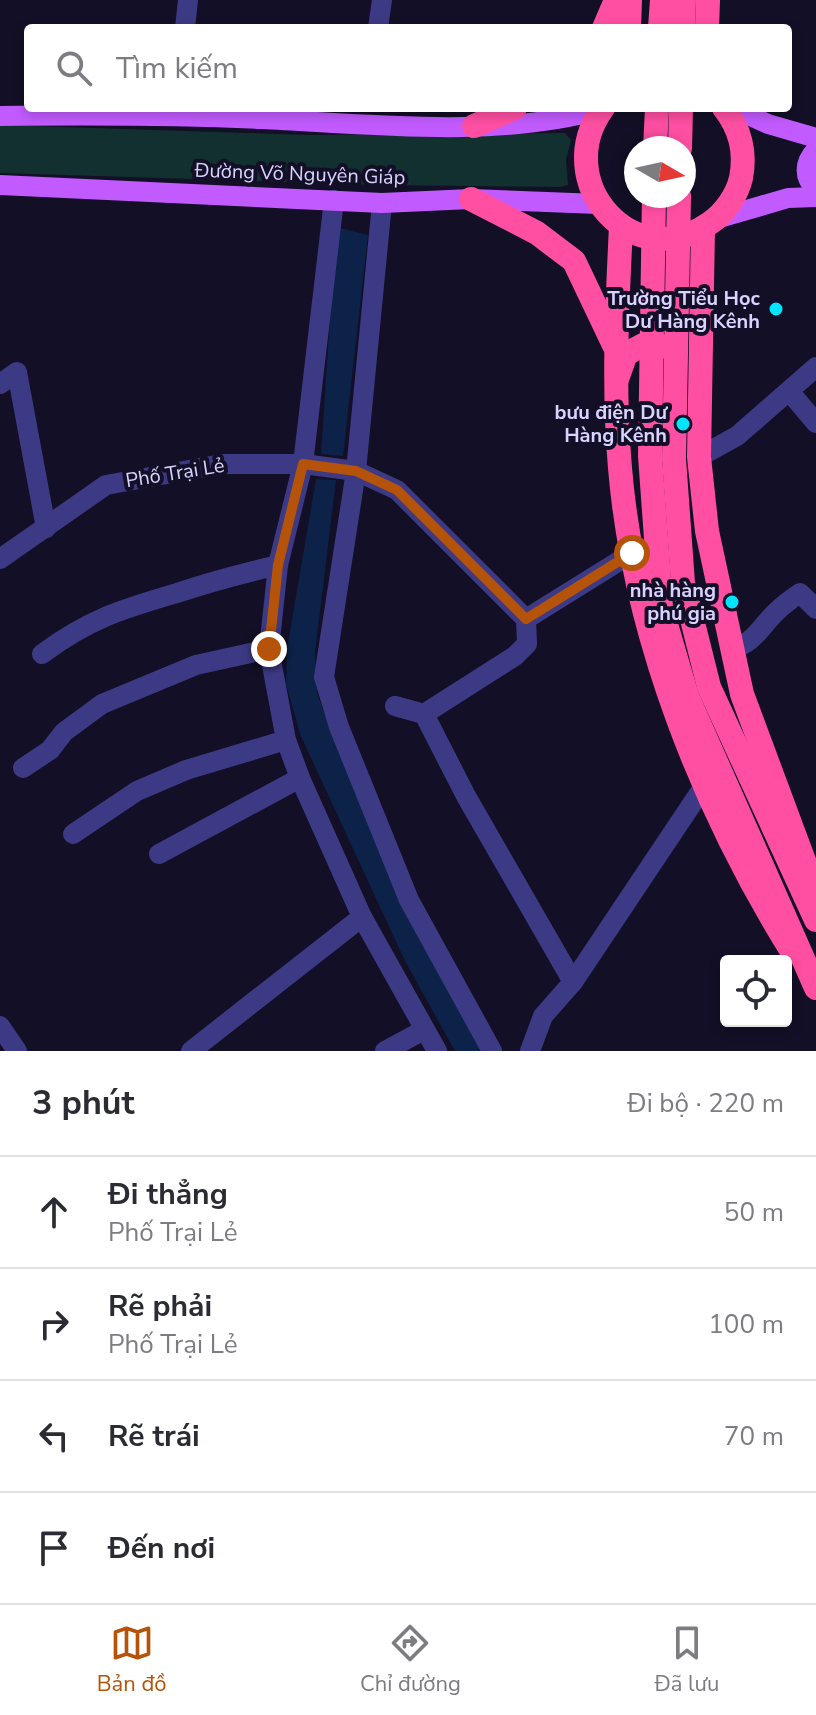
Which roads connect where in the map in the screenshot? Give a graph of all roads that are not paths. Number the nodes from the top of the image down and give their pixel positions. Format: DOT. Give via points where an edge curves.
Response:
graph roads {
  1 [pos="188,0"];
  2 [pos="382,0"];
  3 [pos="616,0"];
  4 [pos="630,0"];
  5 [pos="662,0"];
  6 [pos="684,0"];
  7 [pos="708,0"];
  8 [pos="185,24"];
  9 [pos="379,24"];
  10 [pos="606,24"];
  11 [pos="629,24"];
  12 [pos="660,24"];
  13 [pos="683,24"];
  14 [pos="707,24"];
  15 [pos="182,112"];
  16 [pos="506,112"];
  17 [pos="592,112"];
  18 [pos="600,112"];
  19 [pos="657,112"];
  20 [pos="681,112"];
  21 [pos="726,112"];
  22 [pos="742,112"];
  23 [pos="0,116"];
  24 [pos="369,116"];
  25 [pos="474,126"];
  26 [pos="656,136"];
  27 [pos="680,136"];
  28 [pos="816,138"];
  29 [pos="816,150"];
  30 [pos="0,185"];
  31 [pos="816,189"];
  32 [pos="816,197"];
  33 [pos="471,199"];
  34 [pos="334,200"];
  35 [pos="382,203"];
  36 [pos="598,204"];
  37 [pos="654,208"];
  38 [pos="679,208"];
  39 [pos="710,224"];
  40 [pos="621,226"];
  41 [pos="615,345"];
  42 [pos="816,367"];
  43 [pos="701,375"];
  44 [pos="617,379"];
  45 [pos="0,384"];
  46 [pos="789,391"];
  47 [pos="816,423"];
  48 [pos="699,457"];
  49 [pos="303,464"];
  50 [pos="356,471"];
  51 [pos="46,528"];
  52 [pos="632,553"];
  53 [pos="0,559"];
  54 [pos="278,565"];
  55 [pos="816,609"];
  56 [pos="526,619"];
  57 [pos="269,649"];
  58 [pos="731,649"];
  59 [pos="42,654"];
  60 [pos="395,706"];
  61 [pos="424,714"];
  62 [pos="286,740"];
  63 [pos="23,768"];
  64 [pos="300,778"];
  65 [pos="704,786"];
  66 [pos="73,834"];
  67 [pos="159,854"];
  68 [pos="816,893"];
  69 [pos="362,917"];
  70 [pos="816,920"];
  71 [pos="573,982"];
  72 [pos="816,989"];
  73 [pos="0,1026"];
  74 [pos="424,1030"];
  75 [pos="17,1051"];
  76 [pos="191,1051"];
  77 [pos="385,1051"];
  78 [pos="437,1051"];
  79 [pos="492,1051"];
  80 [pos="530,1051"];
  1 -- 8 [label="street"];
  2 -- 9 [label="street"];
  3 -- 10 [label="highway"];
  4 -- 11 [label="highway"];
  5 -- 12 [label="highway"];
  6 -- 13 [label="highway"];
  7 -- 14 [label="highway"];
  15 -- 23 [label="main road"];
  15 -- 24 [label="main road"];
  16 -- 25 [label="highway"];
  17 -- 25 [label="main road"];
  18 -- 36 [label="highway" via="586,143 585,164"];
  19 -- 26 [label="highway"];
  20 -- 27 [label="highway"];
  21 -- 39 [label="highway" via="740,137 740,181 731,202"];
  22 -- 28 [label="main road"];
  24 -- 25 [label="main road"];
  29 -- 31 [label="main road" via="807,165 807,177"];
  30 -- 34 [label="main road, Đường Võ Nguyên Giáp"];
  32 -- 39 [label="main road" via="788,198"];
  33 -- 35 [label="main road, Đường Võ Nguyên Giáp"];
  33 -- 36 [label="main road, Đường Võ Nguyên Giáp"];
  33 -- 41 [label="highway" via="537,233 574,261"];
  34 -- 35 [label="main road, Đường Võ Nguyên Giáp"];
  34 -- 49 [label="street"];
  35 -- 50 [label="street"];
  36 -- 40 [label="highway"];
  37 -- 72 [label="highway, bridge" via="650,456 661,607 687,696"];
  38 -- 70 [label="highway, bridge" via="674,459 683,583 709,687"];
  39 -- 40 [label="highway" via="683,237 662,239"];
  39 -- 43 [label="highway"];
  40 -- 41 [label="highway"];
  41 -- 44 [label="highway"];
  42 -- 46 [label="street"];
  43 -- 44 [label="highway" via="683,349 643,345 626,354"];
  43 -- 48 [label="highway"];
  44 -- 52 [label="highway" via="620,469"];
  45 -- 51 [label="street" via="17,372"];
  46 -- 47 [label="street"];
  46 -- 48 [label="street" via="737,436"];
  48 -- 58 [label="highway" via="707,531"];
  49 -- 50 [label="street, Phố Trại Lẻ"];
  49 -- 51 [label="street, Phố Trại Lẻ" via="222,464 106,485"];
  49 -- 54 [label="street"];
  50 -- 56 [label="street, Phố Trại Lẻ" via="397,490"];
  50 -- 79 [label="street" via="324,677 409,900"];
  51 -- 53 [label="street, Phố Trại Lẻ"];
  52 -- 56 [label="street"];
  52 -- 65 [label="highway" via="658,661"];
  54 -- 57 [label="street"];
  54 -- 59 [label="street" via="120,609"];
  55 -- 58 [label="street" via="800,593 745,646"];
  56 -- 61 [label="street" via="527,644 515,656"];
  57 -- 62 [label="street"];
  57 -- 63 [label="street" via="196,665 102,704"];
  58 -- 68 [label="highway" via="742,694"];
  60 -- 61 [label="street"];
  61 -- 71 [label="street"];
  62 -- 64 [label="street"];
  62 -- 66 [label="street" via="186,770 137,791"];
  64 -- 67 [label="street"];
  64 -- 69 [label="street"];
  65 -- 71 [label="street"];
  65 -- 72 [label="highway" via="771,918"];
  69 -- 74 [label="street"];
  69 -- 76 [label="street"];
  71 -- 80 [label="street" via="543,1016"];
  73 -- 75 [label="street"];
  74 -- 77 [label="street"];
  74 -- 78 [label="street"];
}
